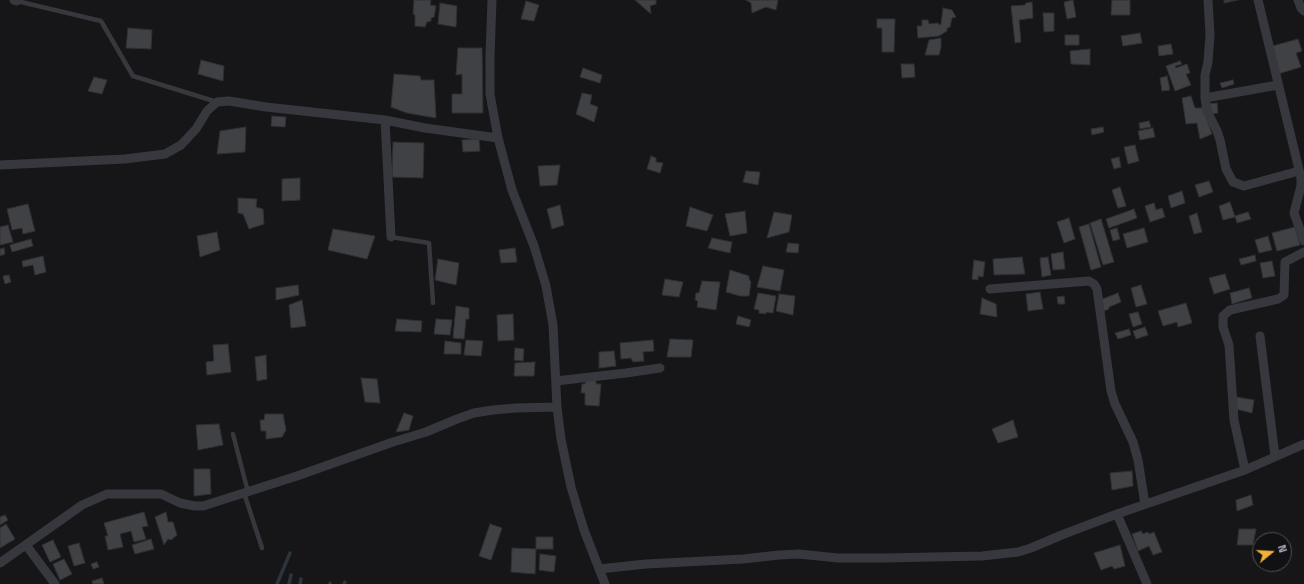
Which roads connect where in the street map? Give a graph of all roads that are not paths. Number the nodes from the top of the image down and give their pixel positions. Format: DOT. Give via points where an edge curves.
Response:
graph roads {
  1 [pos="492,0"];
  2 [pos="1208,0"];
  3 [pos="1258,0"];
  4 [pos="1298,0"];
  5 [pos="15,1"];
  6 [pos="1304,11"];
  7 [pos="1278,86"];
  8 [pos="1205,98"];
  9 [pos="217,102"];
  10 [pos="385,120"];
  11 [pos="498,138"];
  12 [pos="0,165"];
  13 [pos="1301,178"];
  14 [pos="1304,198"];
  15 [pos="391,237"];
  16 [pos="1304,241"];
  17 [pos="1304,252"];
  18 [pos="990,289"];
  19 [pos="433,303"];
  20 [pos="1260,336"];
  21 [pos="660,368"];
  22 [pos="556,381"];
  23 [pos="557,407"];
  24 [pos="233,434"];
  25 [pos="1304,444"];
  26 [pos="1275,456"];
  27 [pos="1245,470"];
  28 [pos="246,493"];
  29 [pos="1145,504"];
  30 [pos="1117,514"];
  31 [pos="26,545"];
  32 [pos="262,548"];
  33 [pos="0,563"];
  34 [pos="599,569"];
  35 [pos="55,584"];
  36 [pos="606,584"];
  37 [pos="1147,584"];
  1 -- 11 [label="street" via="490,94"];
  2 -- 8 [label="street" via="1210,35"];
  3 -- 7 [label="street"];
  4 -- 6 [label="street"];
  5 -- 9 [label="lane" via="101,21 132,76"];
  7 -- 8 [label="street"];
  7 -- 13 [label="street"];
  8 -- 13 [label="street" via="1207,111 1217,131 1226,169 1233,182 1244,186"];
  9 -- 10 [label="street" via="229,101"];
  9 -- 12 [label="street" via="181,145 165,154 125,159"];
  10 -- 11 [label="street"];
  10 -- 15 [label="street"];
  11 -- 22 [label="street" via="512,190 534,246 546,286 553,325"];
  13 -- 14 [label="street"];
  13 -- 16 [label="street" via="1294,213"];
  15 -- 19 [label="lane" via="429,243"];
  17 -- 27 [label="street" via="1285,262 1284,295 1278,299 1230,310 1223,316 1223,327 1229,345 1234,420"];
  18 -- 29 [label="street" via="1089,281 1094,284 1097,289 1111,391 1133,442"];
  20 -- 26 [label="street"];
  21 -- 22 [label="street"];
  22 -- 23 [label="street"];
  23 -- 28 [label="street" via="474,413 426,432"];
  23 -- 34 [label="street" via="571,487"];
  24 -- 28 [label="lane"];
  25 -- 26 [label="street"];
  26 -- 27 [label="street"];
  27 -- 29 [label="street"];
  28 -- 31 [label="street" via="203,506 180,503 160,494 107,494 82,505"];
  28 -- 32 [label="lane"];
  29 -- 30 [label="street"];
  30 -- 34 [label="street" via="1031,548 1001,555 838,558 799,554"];
  30 -- 37 [label="street"];
  31 -- 33 [label="street"];
  31 -- 35 [label="street"];
  34 -- 36 [label="street"];
}
